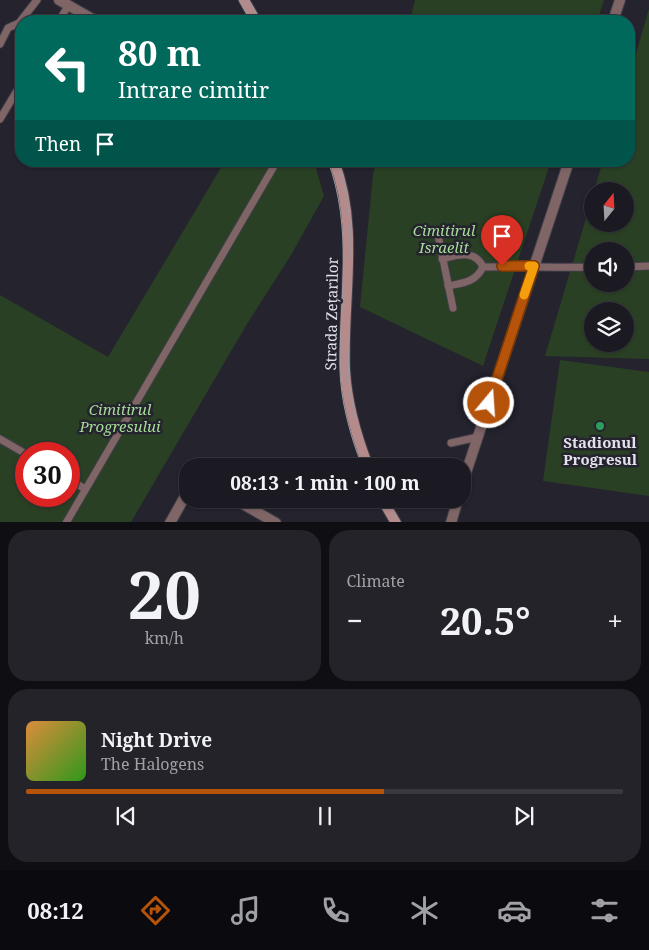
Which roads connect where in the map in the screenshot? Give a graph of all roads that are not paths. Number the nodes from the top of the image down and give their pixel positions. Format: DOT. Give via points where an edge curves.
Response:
graph roads {
  1 [pos="37,0"];
  2 [pos="58,0"];
  3 [pos="244,0"];
  4 [pos="620,0"];
  5 [pos="68,6"];
  6 [pos="25,15"];
  7 [pos="63,15"];
  8 [pos="85,15"];
  9 [pos="253,15"];
  10 [pos="615,15"];
  11 [pos="15,24"];
  12 [pos="0,44"];
  13 [pos="15,94"];
  14 [pos="0,119"];
  15 [pos="273,167"];
  16 [pos="336,167"];
  17 [pos="567,167"];
  18 [pos="437,230"];
  19 [pos="442,259"];
  20 [pos="534,266"];
  21 [pos="649,266"];
  22 [pos="484,267"];
  23 [pos="634,267"];
  24 [pos="584,268"];
  25 [pos="448,286"];
  26 [pos="453,308"];
  27 [pos="478,437"];
  28 [pos="0,439"];
  29 [pos="451,443"];
  30 [pos="15,448"];
  31 [pos="365,458"];
  32 [pos="471,458"];
  33 [pos="80,486"];
  34 [pos="85,489"];
  35 [pos="179,506"];
  36 [pos="250,508"];
  37 [pos="387,508"];
  38 [pos="455,508"];
  39 [pos="66,522"];
  40 [pos="170,522"];
  41 [pos="276,522"];
  42 [pos="396,522"];
  43 [pos="451,522"];
  1 -- 6 [label="lane"];
  2 -- 5 [label="street"];
  3 -- 9 [label="main road"];
  4 -- 10 [label="street"];
  5 -- 7 [label="lane"];
  5 -- 8 [label="street"];
  11 -- 12 [label="lane" via="8,28"];
  13 -- 14 [label="lane"];
  15 -- 34 [label="lane"];
  16 -- 31 [label="main road, Strada Zețarilor" via="349,232 345,369 353,421"];
  17 -- 20 [label="street"];
  18 -- 19 [label="lane"];
  19 -- 22 [label="lane" via="472,255"];
  19 -- 25 [label="lane"];
  20 -- 22 [label="lane"];
  20 -- 24 [label="lane"];
  20 -- 27 [label="street"];
  21 -- 23 [label="lane"];
  22 -- 25 [label="lane" via="471,281"];
  25 -- 26 [label="lane"];
  27 -- 29 [label="lane"];
  27 -- 32 [label="street"];
  28 -- 30 [label="lane"];
  33 -- 34 [label="lane"];
  34 -- 39 [label="lane"];
  35 -- 40 [label="street"];
  36 -- 41 [label="street"];
  37 -- 42 [label="main road"];
  38 -- 43 [label="street"];
}
